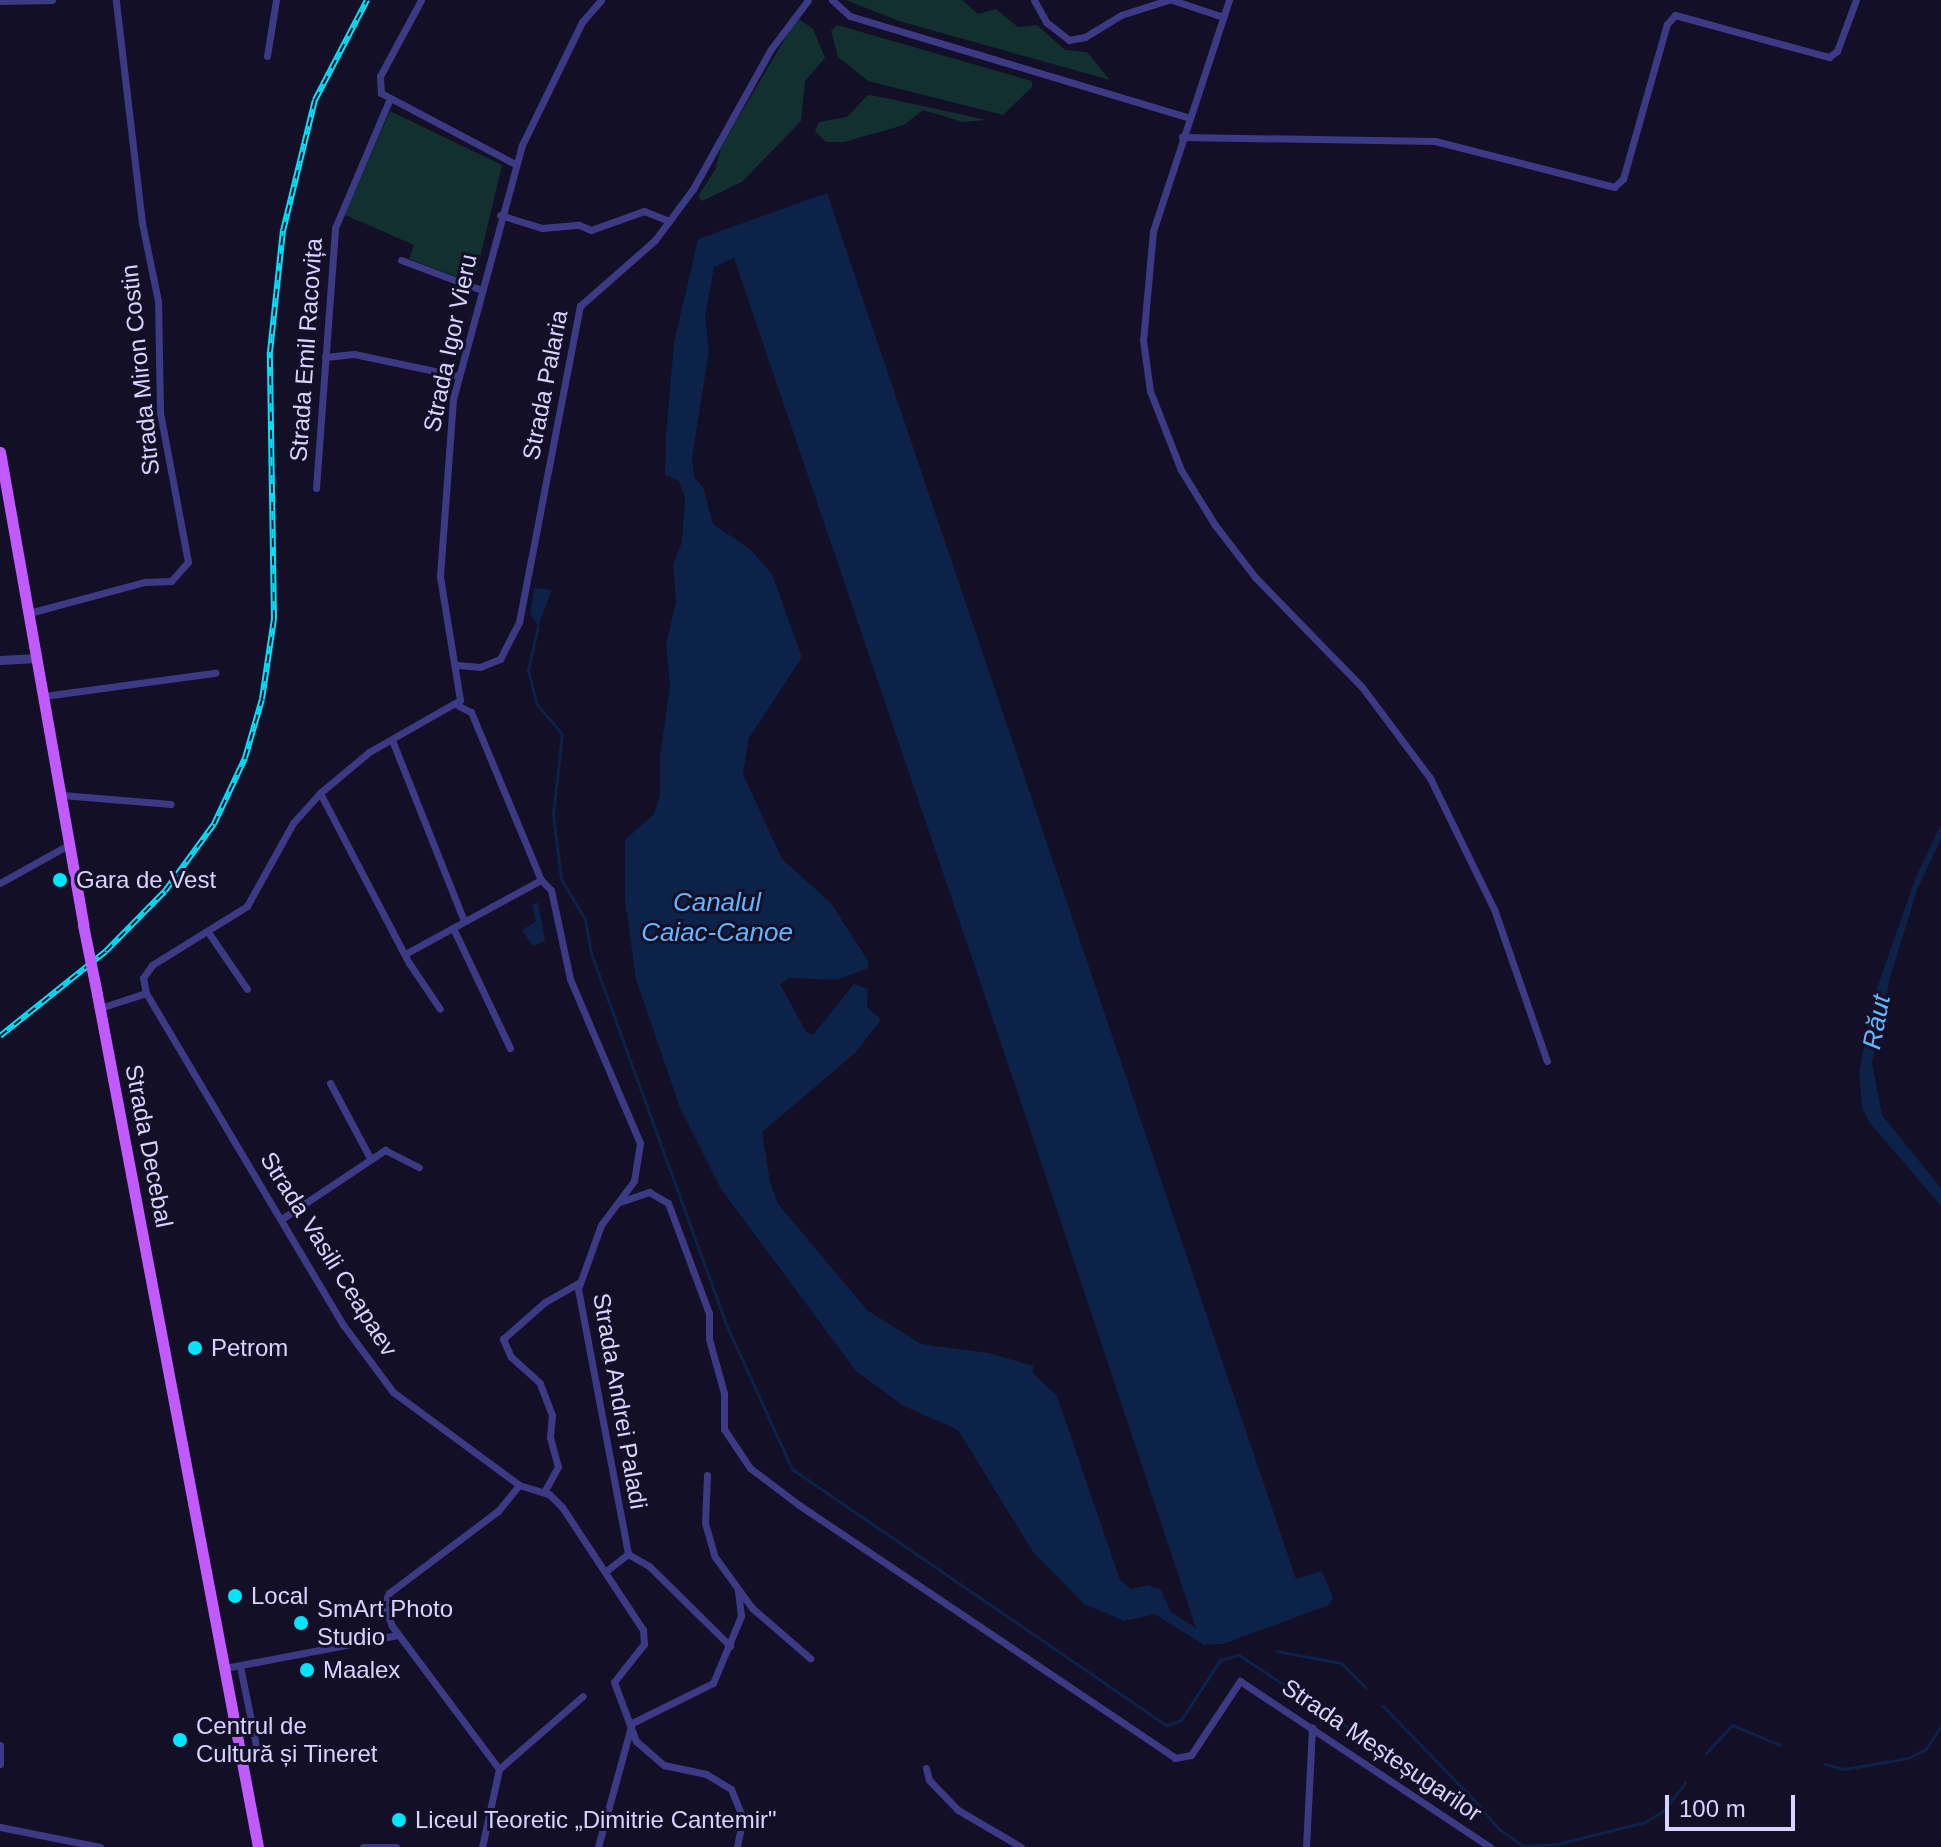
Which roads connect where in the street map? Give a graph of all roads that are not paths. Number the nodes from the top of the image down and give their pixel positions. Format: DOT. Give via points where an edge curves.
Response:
graph roads {
  1 [pos="52,0"];
  2 [pos="116,0"];
  3 [pos="276,0"];
  4 [pos="421,0"];
  5 [pos="601,0"];
  6 [pos="808,0"];
  7 [pos="832,0"];
  8 [pos="1034,0"];
  9 [pos="1170,0"];
  10 [pos="1229,0"];
  11 [pos="1856,0"];
  12 [pos="0,1"];
  13 [pos="1223,17"];
  14 [pos="267,56"];
  15 [pos="389,101"];
  16 [pos="1187,117"];
  17 [pos="1182,137"];
  18 [pos="515,164"];
  19 [pos="500,215"];
  20 [pos="669,221"];
  21 [pos="401,260"];
  22 [pos="479,289"];
  23 [pos="325,357"];
  24 [pos="458,376"];
  25 [pos="0,452"];
  26 [pos="316,488"];
  27 [pos="29,613"];
  28 [pos="37,658"];
  29 [pos="0,660"];
  30 [pos="457,665"];
  31 [pos="215,673"];
  32 [pos="44,696"];
  33 [pos="457,705"];
  34 [pos="392,740"];
  35 [pos="320,793"];
  36 [pos="62,795"];
  37 [pos="171,804"];
  38 [pos="70,844"];
  39 [pos="541,880"];
  40 [pos="0,883"];
  41 [pos="464,921"];
  42 [pos="453,928"];
  43 [pos="208,932"];
  44 [pos="405,954"];
  45 [pos="247,989"];
  46 [pos="146,993"];
  47 [pos="100,1008"];
  48 [pos="440,1009"];
  49 [pos="510,1048"];
  50 [pos="1547,1061"];
  51 [pos="330,1083"];
  52 [pos="370,1158"];
  53 [pos="419,1167"];
  54 [pos="620,1202"];
  55 [pos="283,1218"];
  56 [pos="582,1281"];
  57 [pos="707,1475"];
  58 [pos="519,1485"];
  59 [pos="544,1492"];
  60 [pos="628,1554"];
  61 [pos="605,1572"];
  62 [pos="738,1590"];
  63 [pos="398,1635"];
  64 [pos="730,1646"];
  65 [pos="810,1658"];
  66 [pos="240,1666"];
  67 [pos="225,1668"];
  68 [pos="583,1696"];
  69 [pos="632,1723"];
  70 [pos="1312,1727"];
  71 [pos="0,1745"];
  72 [pos="242,1758"];
  73 [pos="0,1764"];
  74 [pos="926,1768"];
  75 [pos="499,1769"];
  76 [pos="0,1827"];
  77 [pos="100,1847"];
  78 [pos="258,1847"];
  79 [pos="363,1847"];
  80 [pos="396,1847"];
  81 [pos="482,1847"];
  82 [pos="598,1847"];
  83 [pos="737,1847"];
  84 [pos="1021,1847"];
  85 [pos="1306,1847"];
  86 [pos="1490,1847"];
  1 -- 12 [label="street"];
  2 -- 27 [label="street, Strada Miron Costin" via="142,223 158,301 158,397 188,562 171,581"];
  3 -- 14 [label="street"];
  4 -- 15 [label="street, Strada Emil Racovița" via="380,76 378,85"];
  5 -- 18 [label="street, Strada Igor Vieru" via="569,47"];
  6 -- 20 [label="street, Strada Palaria" via="771,49 707,167"];
  7 -- 16 [label="street" via="850,16"];
  8 -- 9 [label="street" via="1046,22 1069,40 1085,37 1121,15"];
  9 -- 13 [label="street"];
  10 -- 13 [label="street"];
  11 -- 17 [label="street" via="1837,51 1829,57 1675,15 1667,24 1623,179 1614,187 1435,141"];
  13 -- 16 [label="street"];
  15 -- 18 [label="street"];
  15 -- 23 [label="street, Strada Emil Racovița" via="335,228"];
  16 -- 17 [label="street"];
  17 -- 50 [label="street" via="1153,231 1143,340 1150,391 1165,436 1231,546 1362,687 1430,778 1494,909"];
  18 -- 19 [label="street, Strada Igor Vieru"];
  19 -- 20 [label="street" via="542,228 579,225 591,230 644,211"];
  19 -- 22 [label="street, Strada Igor Vieru"];
  20 -- 30 [label="street, Strada Palaria" via="580,306 519,622 498,660 480,667"];
  21 -- 22 [label="street"];
  22 -- 24 [label="street, Strada Igor Vieru"];
  23 -- 24 [label="street" via="354,354"];
  23 -- 26 [label="street, Strada Emil Racovița"];
  24 -- 30 [label="street, Strada Igor Vieru" via="440,539 444,607"];
  25 -- 27 [label="main road, Strada Decebal"];
  27 -- 28 [label="main road, Strada Decebal"];
  28 -- 29 [label="street"];
  28 -- 32 [label="main road, Strada Decebal"];
  30 -- 33 [label="street, Strada Igor Vieru" via="462,694"];
  31 -- 32 [label="street"];
  32 -- 36 [label="main road, Strada Decebal"];
  33 -- 34 [label="street"];
  33 -- 39 [label="street" via="471,712"];
  34 -- 35 [label="street" via="361,757"];
  34 -- 41 [label="street"];
  35 -- 43 [label="street" via="293,823 247,906"];
  35 -- 44 [label="street"];
  36 -- 37 [label="street"];
  36 -- 38 [label="main road, Strada Decebal"];
  38 -- 40 [label="street"];
  38 -- 47 [label="main road, Strada Decebal, bridge"];
  39 -- 41 [label="street"];
  39 -- 54 [label="street" via="551,890 575,991 640,1143 634,1181"];
  41 -- 42 [label="street"];
  42 -- 44 [label="street"];
  42 -- 49 [label="street"];
  43 -- 45 [label="street"];
  43 -- 46 [label="street" via="152,965 143,978"];
  44 -- 48 [label="street"];
  46 -- 47 [label="street"];
  46 -- 55 [label="street, Strada Vasili Ceapaev"];
  47 -- 67 [label="main road, Strada Decebal"];
  51 -- 52 [label="street"];
  52 -- 53 [label="street" via="392,1150"];
  52 -- 55 [label="street"];
  54 -- 56 [label="street, Strada Andrei Paladi" via="609,1212"];
  54 -- 70 [label="street, Strada Meșteșugarilor" via="649,1192 668,1203 709,1313 709,1339 724,1393 724,1429 750,1468 768,1482 1175,1758 1191,1755 1236,1682"];
  55 -- 58 [label="street, Strada Vasili Ceapaev" via="344,1326 393,1392"];
  56 -- 59 [label="street" via="545,1302 502,1343 540,1383 552,1415 550,1437 558,1467"];
  56 -- 60 [label="street, Strada Andrei Paladi" via="578,1295"];
  57 -- 62 [label="street" via="707,1541"];
  58 -- 59 [label="street, Strada Vasili Ceapaev"];
  58 -- 63 [label="street" via="498,1511 389,1593 385,1613"];
  59 -- 61 [label="street" via="562,1507"];
  60 -- 61 [label="street"];
  60 -- 64 [label="street" via="649,1566"];
  61 -- 69 [label="street" via="645,1638 614,1686"];
  62 -- 64 [label="street" via="741,1616"];
  62 -- 65 [label="street" via="771,1627"];
  63 -- 66 [label="street"];
  63 -- 75 [label="street"];
  64 -- 69 [label="street" via="709,1687"];
  66 -- 67 [label="street"];
  66 -- 72 [label="street" via="257,1750"];
  67 -- 72 [label="main road, Strada Decebal"];
  68 -- 75 [label="street"];
  69 -- 82 [label="street"];
  69 -- 83 [label="street" via="636,1741 660,1763 706,1774 731,1789 743,1818"];
  70 -- 85 [label="street"];
  70 -- 86 [label="street, Strada Meșteșugarilor"];
  71 -- 73 [label="street"];
  72 -- 78 [label="main road, Strada Decebal"];
  74 -- 84 [label="street" via="933,1785 958,1810"];
  75 -- 81 [label="street"];
  76 -- 77 [label="street"];
  79 -- 80 [label="street"];
}
